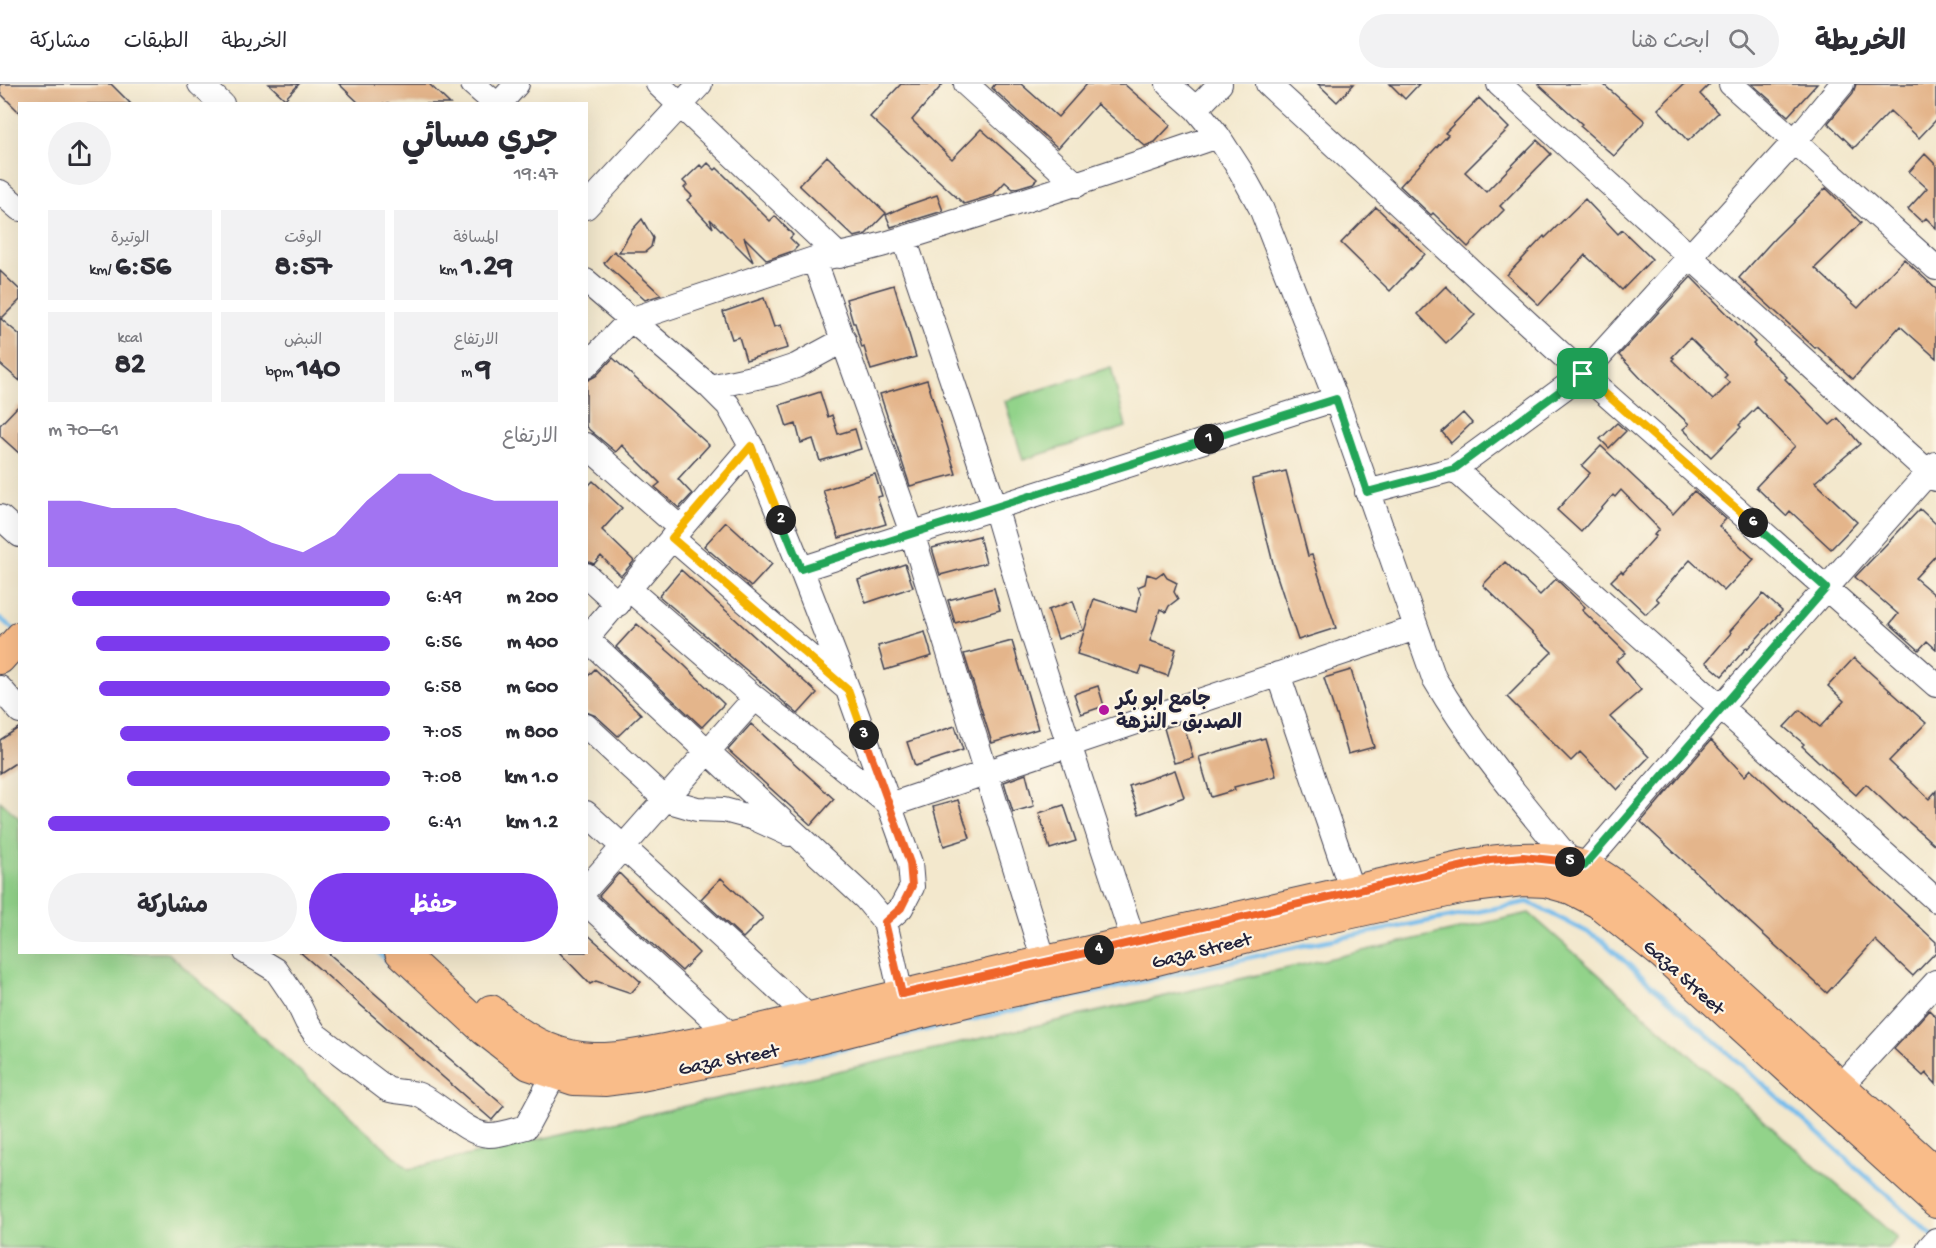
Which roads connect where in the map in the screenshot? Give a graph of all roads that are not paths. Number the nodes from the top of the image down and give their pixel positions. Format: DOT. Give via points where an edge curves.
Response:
graph roads {
  1 [pos="200,84"];
  2 [pos="473,84"];
  3 [pos="517,84"];
  4 [pos="658,84"];
  5 [pos="700,84"];
  6 [pos="966,84"];
  7 [pos="1168,84"];
  8 [pos="1220,84"];
  9 [pos="1268,84"];
  10 [pos="1499,84"];
  11 [pos="1731,84"];
  12 [pos="1842,84"];
  13 [pos="220,102"];
  14 [pos="495,102"];
  15 [pos="499,102"];
  16 [pos="681,105"];
  17 [pos="1196,109"];
  18 [pos="1218,136"];
  19 [pos="1795,141"];
  20 [pos="1077,185"];
  21 [pos="0,192"];
  22 [pos="588,205"];
  23 [pos="18,207"];
  24 [pos="904,238"];
  25 [pos="1690,255"];
  26 [pos="839,256"];
  27 [pos="814,259"];
  28 [pos="1936,268"];
  29 [pos="588,283"];
  30 [pos="630,320"];
  31 [pos="844,340"];
  32 [pos="588,364"];
  33 [pos="1583,374"];
  34 [pos="710,387"];
  35 [pos="1336,399"];
  36 [pos="751,446"];
  37 [pos="589,453"];
  38 [pos="1454,469"];
  39 [pos="1934,472"];
  40 [pos="1367,492"];
  41 [pos="995,507"];
  42 [pos="0,517"];
  43 [pos="18,533"];
  44 [pos="676,533"];
  45 [pos="912,533"];
  46 [pos="801,569"];
  47 [pos="588,576"];
  48 [pos="1826,588"];
  49 [pos="624,597"];
  50 [pos="1416,628"];
  51 [pos="588,638"];
  52 [pos="18,640"];
  53 [pos="588,640"];
  54 [pos="0,659"];
  55 [pos="18,667"];
  56 [pos="0,669"];
  57 [pos="1278,674"];
  58 [pos="1936,685"];
  59 [pos="0,688"];
  60 [pos="848,690"];
  61 [pos="755,698"];
  62 [pos="1720,708"];
  63 [pos="18,709"];
  64 [pos="588,728"];
  65 [pos="1069,745"];
  66 [pos="708,751"];
  67 [pos="986,772"];
  68 [pos="666,800"];
  69 [pos="890,805"];
  70 [pos="588,815"];
  71 [pos="806,842"];
  72 [pos="624,846"];
  73 [pos="1578,864"];
  74 [pos="588,887"];
  75 [pos="1352,891"];
  76 [pos="1936,900"];
  77 [pos="588,905"];
  78 [pos="885,922"];
  79 [pos="1134,942"];
  80 [pos="249,954"];
  81 [pos="402,954"];
  82 [pos="429,954"];
  83 [pos="1044,961"];
  84 [pos="1936,982"];
  85 [pos="904,1006"];
  86 [pos="810,1017"];
  87 [pos="733,1037"];
  88 [pos="554,1075"];
  89 [pos="1840,1086"];
  90 [pos="1936,1172"];
  91 [pos="1936,1203"];
  92 [pos="1936,1240"];
  93 [pos="1929,1248"];
  1 -- 13 [label="street"];
  2 -- 14 [label="street"];
  3 -- 15 [label="street"];
  4 -- 16 [label="street"];
  5 -- 16 [label="street"];
  6 -- 20 [label="street"];
  7 -- 17 [label="street"];
  8 -- 17 [label="street"];
  9 -- 33 [label="street"];
  10 -- 25 [label="street"];
  11 -- 19 [label="street"];
  12 -- 19 [label="street"];
  16 -- 22 [label="street"];
  16 -- 26 [label="street"];
  17 -- 18 [label="street"];
  18 -- 20 [label="street"];
  18 -- 35 [label="street" via="1261,208"];
  19 -- 25 [label="street"];
  19 -- 28 [label="street"];
  20 -- 24 [label="street"];
  21 -- 23 [label="street"];
  24 -- 26 [label="street"];
  24 -- 41 [label="street"];
  25 -- 33 [label="street"];
  25 -- 39 [label="street"];
  26 -- 27 [label="street"];
  27 -- 30 [label="street"];
  27 -- 31 [label="street"];
  29 -- 30 [label="street"];
  30 -- 32 [label="street"];
  30 -- 34 [label="street"];
  31 -- 34 [label="street" via="796,366"];
  31 -- 45 [label="street"];
  33 -- 38 [label="street"];
  33 -- 48 [label="street"];
  34 -- 36 [label="street" via="728,405"];
  35 -- 40 [label="street"];
  35 -- 41 [label="street"];
  36 -- 44 [label="street"];
  36 -- 46 [label="street"];
  37 -- 44 [label="street"];
  38 -- 40 [label="street"];
  38 -- 62 [label="street"];
  39 -- 48 [label="street"];
  40 -- 50 [label="street"];
  41 -- 45 [label="street"];
  41 -- 65 [label="street"];
  42 -- 43 [label="street"];
  44 -- 49 [label="street"];
  44 -- 60 [label="street"];
  45 -- 46 [label="street"];
  45 -- 67 [label="street"];
  46 -- 60 [label="street"];
  47 -- 49 [label="street"];
  48 -- 58 [label="street"];
  48 -- 62 [label="street"];
  49 -- 51 [label="street"];
  49 -- 61 [label="street"];
  50 -- 57 [label="street"];
  50 -- 73 [label="street" via="1434,678 1455,715 1483,754"];
  52 -- 54 [label="main road"];
  53 -- 66 [label="street"];
  55 -- 56 [label="main road"];
  57 -- 65 [label="street"];
  57 -- 75 [label="street"];
  59 -- 63 [label="street"];
  60 -- 69 [label="street"];
  61 -- 66 [label="street"];
  61 -- 69 [label="street"];
  62 -- 73 [label="street"];
  62 -- 76 [label="street"];
  64 -- 68 [label="street"];
  65 -- 67 [label="street"];
  65 -- 79 [label="street"];
  66 -- 68 [label="street"];
  66 -- 71 [label="street"];
  67 -- 69 [label="street"];
  67 -- 83 [label="street"];
  68 -- 71 [label="street" via="754,818"];
  68 -- 72 [label="street"];
  69 -- 78 [label="street" via="910,863 912,886 901,908"];
  70 -- 72 [label="street"];
  71 -- 78 [label="street"];
  72 -- 74 [label="street"];
  72 -- 86 [label="street"];
  73 -- 75 [label="main road, Gaza Street" via="1523,857 1490,860"];
  73 -- 89 [label="main road, Gaza Street" via="1642,907"];
  75 -- 79 [label="main road, Gaza Street"];
  77 -- 87 [label="street"];
  78 -- 85 [label="street"];
  79 -- 83 [label="main road, Gaza Street"];
  80 -- 88 [label="street" via="276,970 311,1029 330,1048 387,1089 419,1095 474,1131 501,1134 526,1126"];
  81 -- 88 [label="main road, Gaza Street" via="500,1044 530,1065"];
  82 -- 87 [label="main road, Gaza Street" via="513,1028 570,1056 596,1059"];
  83 -- 85 [label="main road, Gaza Street"];
  84 -- 89 [label="street"];
  85 -- 86 [label="main road, Gaza Street"];
  85 -- 88 [label="main road, Gaza Street" via="799,1044 636,1077 606,1081"];
  85 -- 91 [label="main road, Gaza Street" via="1465,888 1546,882 1598,903 1625,923"];
  86 -- 87 [label="main road, Gaza Street"];
  89 -- 90 [label="main road, Gaza Street"];
  92 -- 93 [label="street"];
}
